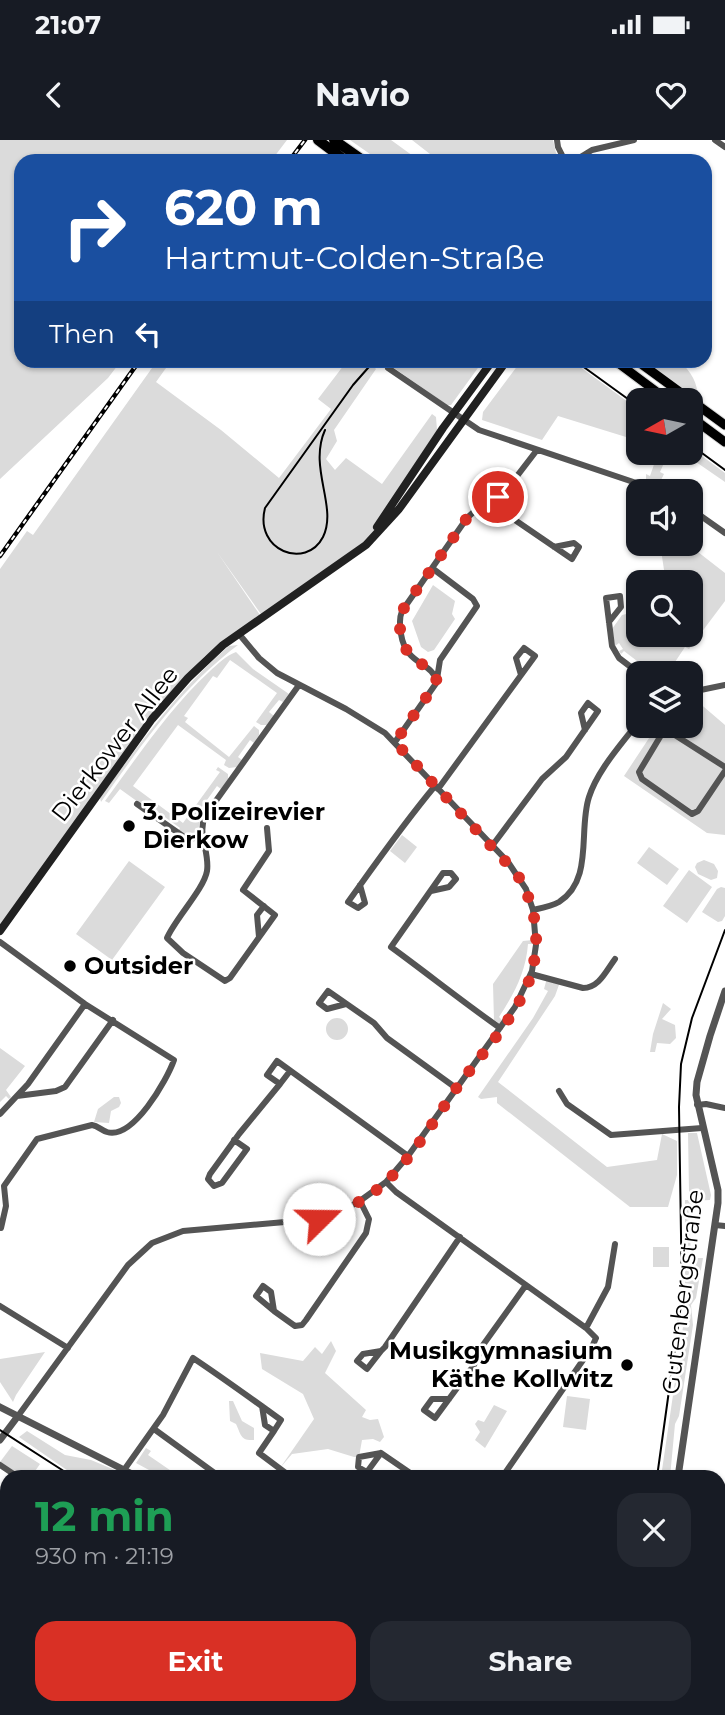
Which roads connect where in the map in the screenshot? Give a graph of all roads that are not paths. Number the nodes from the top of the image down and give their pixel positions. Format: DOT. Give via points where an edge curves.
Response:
graph roads {
  1 [pos="318,140"];
  2 [pos="334,140"];
  3 [pos="634,140"];
  4 [pos="715,140"];
  5 [pos="725,146"];
  6 [pos="337,154"];
  7 [pos="354,154"];
  8 [pos="585,154"];
  9 [pos="388,368"];
  10 [pos="487,368"];
  11 [pos="501,368"];
  12 [pos="625,368"];
  13 [pos="647,368"];
  14 [pos="652,388"];
  15 [pos="454,414"];
  16 [pos="462,420"];
  17 [pos="725,425"];
  18 [pos="704,427"];
  19 [pos="725,442"];
  20 [pos="537,450"];
  21 [pos="626,480"];
  22 [pos="498,497"];
  23 [pos="703,517"];
  24 [pos="725,533"];
  25 [pos="554,547"];
  26 [pos="352,555"];
  27 [pos="432,568"];
  28 [pos="609,622"];
  29 [pos="239,634"];
  30 [pos="626,662"];
  31 [pos="521,675"];
  32 [pos="437,679"];
  33 [pos="299,685"];
  34 [pos="725,685"];
  35 [pos="703,690"];
  36 [pos="585,730"];
  37 [pos="627,738"];
  38 [pos="395,742"];
  39 [pos="725,769"];
  40 [pos="436,788"];
  41 [pos="137,804"];
  42 [pos="267,828"];
  43 [pos="202,837"];
  44 [pos="492,846"];
  45 [pos="360,886"];
  46 [pos="430,891"];
  47 [pos="264,906"];
  48 [pos="533,910"];
  49 [pos="0,931"];
  50 [pos="259,938"];
  51 [pos="0,942"];
  52 [pos="615,959"];
  53 [pos="531,974"];
  54 [pos="725,990"];
  55 [pos="85,1004"];
  56 [pos="346,1004"];
  57 [pos="113,1020"];
  58 [pos="500,1028"];
  59 [pos="290,1071"];
  60 [pos="280,1084"];
  61 [pos="456,1088"];
  62 [pos="559,1091"];
  63 [pos="17,1096"];
  64 [pos="697,1105"];
  65 [pos="725,1108"];
  66 [pos="0,1114"];
  67 [pos="702,1128"];
  68 [pos="234,1140"];
  69 [pos="408,1156"];
  70 [pos="386,1182"];
  71 [pos="360,1201"];
  72 [pos="715,1225"];
  73 [pos="725,1226"];
  74 [pos="1,1228"];
  75 [pos="460,1237"];
  76 [pos="615,1244"];
  77 [pos="526,1285"];
  78 [pos="0,1306"];
  79 [pos="274,1311"];
  80 [pos="586,1328"];
  81 [pos="68,1348"];
  82 [pos="381,1351"];
  83 [pos="449,1399"];
  84 [pos="262,1406"];
  85 [pos="0,1407"];
  86 [pos="18,1416"];
  87 [pos="154,1429"];
  88 [pos="274,1431"];
  89 [pos="0,1440"];
  90 [pos="381,1453"];
  91 [pos="124,1470"];
  92 [pos="210,1470"];
  93 [pos="282,1470"];
  94 [pos="406,1470"];
  95 [pos="507,1470"];
  96 [pos="679,1470"];
  1 -- 6 [label="highway"];
  2 -- 7 [label="highway"];
  3 -- 8 [label="street"];
  4 -- 5 [label="street"];
  9 -- 15 [label="street"];
  10 -- 15 [label="main road, Dierkower Allee"];
  11 -- 16 [label="main road, Dierkower Allee"];
  12 -- 14 [label="main road"];
  13 -- 17 [label="main road"];
  15 -- 16 [label="street"];
  15 -- 26 [label="main road, Dierkower Allee" via="376,530"];
  16 -- 20 [label="street"];
  16 -- 26 [label="main road, Dierkower Allee" via="399,509"];
  18 -- 19 [label="main road"];
  20 -- 21 [label="street"];
  20 -- 22 [label="street"];
  22 -- 25 [label="street" via="512,518"];
  22 -- 27 [label="street" via="470,514"];
  23 -- 24 [label="street"];
  26 -- 29 [label="main road, Dierkower Allee"];
  27 -- 32 [label="street" via="402,611 400,626 406,652"];
  27 -- 32 [label="street" via="477,606 440,660"];
  28 -- 30 [label="street" via="615,652"];
  29 -- 33 [label="street" via="268,665"];
  29 -- 49 [label="main road, Dierkower Allee" via="188,678 157,713"];
  31 -- 40 [label="street"];
  32 -- 38 [label="street" via="436,687"];
  33 -- 38 [label="street"];
  33 -- 43 [label="street" via="205,816"];
  34 -- 35 [label="street"];
  36 -- 44 [label="street"];
  37 -- 48 [label="street" via="588,799 584,852 575,883 556,903"];
  38 -- 40 [label="street"];
  39 -- 39 [label="street" via="692,814 642,779 639,772 667,730"];
  40 -- 44 [label="street"];
  40 -- 45 [label="street"];
  41 -- 43 [label="street" via="187,839"];
  42 -- 47 [label="street" via="270,851 243,890"];
  43 -- 50 [label="street" via="206,876 178,916 168,942 225,981"];
  44 -- 48 [label="street" via="517,874"];
  46 -- 58 [label="street" via="391,947"];
  47 -- 50 [label="street" via="257,915"];
  47 -- 50 [label="street" via="275,915"];
  48 -- 53 [label="street" via="536,945"];
  51 -- 55 [label="street"];
  52 -- 53 [label="street" via="591,988"];
  53 -- 58 [label="street" via="522,997"];
  54 -- 64 [label="street, Gutenbergstraße" via="697,1082"];
  55 -- 57 [label="street"];
  55 -- 63 [label="street"];
  56 -- 61 [label="street"];
  57 -- 63 [label="street" via="65,1087"];
  57 -- 74 [label="street" via="174,1060 169,1076 139,1118 121,1131 107,1132 92,1125 37,1139 4,1186"];
  58 -- 61 [label="street"];
  59 -- 60 [label="street"];
  59 -- 60 [label="street" via="277,1061 267,1075"];
  59 -- 69 [label="street"];
  60 -- 68 [label="street"];
  61 -- 69 [label="street"];
  62 -- 67 [label="street" via="567,1104 611,1135"];
  63 -- 66 [label="street"];
  64 -- 65 [label="street"];
  64 -- 67 [label="street, Gutenbergstraße"];
  67 -- 72 [label="street, Gutenbergstraße" via="718,1190"];
  68 -- 68 [label="street" via="210,1174 214,1186 222,1183 247,1149"];
  69 -- 70 [label="street"];
  70 -- 71 [label="street"];
  70 -- 75 [label="street"];
  71 -- 79 [label="street" via="369,1219 366,1233 306,1320 295,1326"];
  71 -- 81 [label="street" via="319,1219 192,1230 155,1241 128,1265"];
  72 -- 73 [label="street"];
  72 -- 96 [label="street, Gutenbergstraße"];
  75 -- 77 [label="street"];
  75 -- 82 [label="street"];
  76 -- 80 [label="street" via="608,1287"];
  77 -- 80 [label="street"];
  77 -- 83 [label="street"];
  78 -- 81 [label="street"];
  80 -- 95 [label="street" via="596,1341"];
  81 -- 86 [label="street"];
  84 -- 87 [label="street" via="193,1358"];
  84 -- 88 [label="street" via="265,1425"];
  84 -- 88 [label="street" via="281,1420"];
  85 -- 86 [label="street"];
  86 -- 89 [label="street"];
  86 -- 91 [label="street"];
  87 -- 91 [label="street"];
  87 -- 92 [label="street"];
  88 -- 93 [label="street" via="259,1453"];
  90 -- 94 [label="street"];
}
